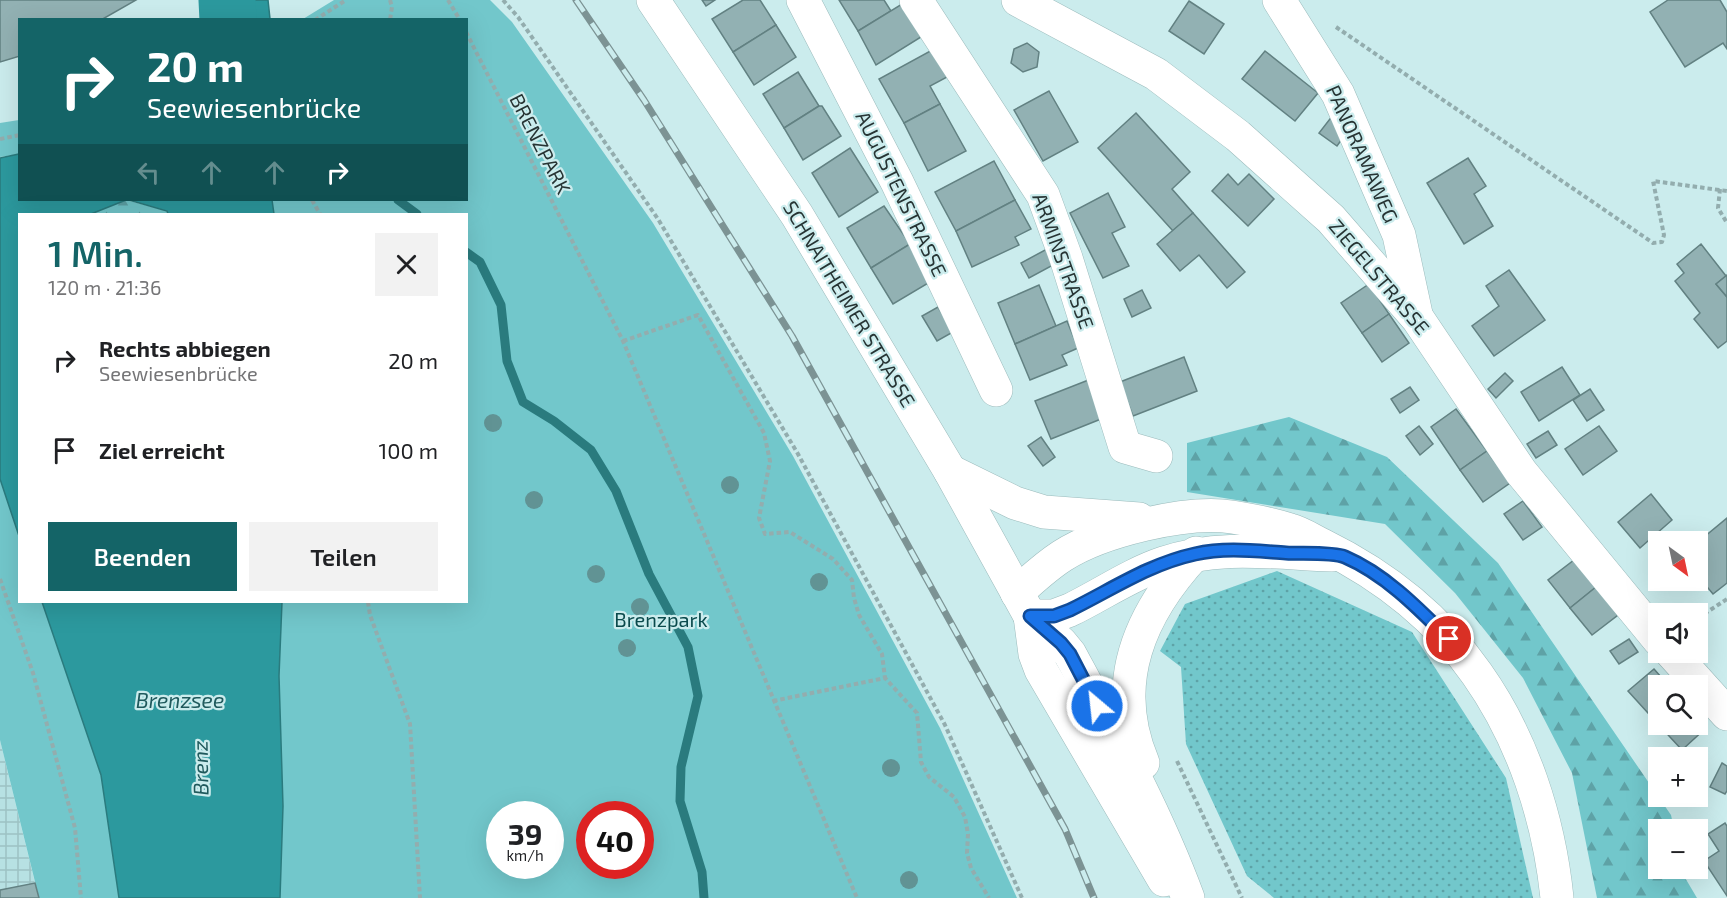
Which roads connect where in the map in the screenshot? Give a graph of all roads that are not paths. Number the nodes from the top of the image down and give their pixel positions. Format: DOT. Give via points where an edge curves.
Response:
graph roads {
  1 [pos="653,0"];
  2 [pos="803,0"];
  3 [pos="916,0"];
  4 [pos="1018,0"];
  5 [pos="1279,0"];
  6 [pos="1418,319"];
  7 [pos="996,390"];
  8 [pos="1156,456"];
  9 [pos="950,471"];
  10 [pos="1158,520"];
  11 [pos="1196,553"];
  12 [pos="1343,556"];
  13 [pos="1023,605"];
  14 [pos="1648,627"];
  15 [pos="1681,663"];
  16 [pos="1727,714"];
  17 [pos="1152,812"];
  18 [pos="1176,898"];
  19 [pos="1188,898"];
  20 [pos="1557,898"];
  1 -- 9 [label="street, SCHNAITHEIMER STRASSE" via="797,215"];
  2 -- 7 [label="street, AUGUSTENSTRASSE" via="897,182"];
  3 -- 8 [label="street, ARMINSTRASSE" via="1043,195 1125,447"];
  4 -- 6 [label="street, ZIEGELSTRASSE" via="1156,74 1238,136 1331,219"];
  5 -- 6 [label="street, PANORAMAWEG" via="1338,94 1399,235"];
  6 -- 14 [label="street, ZIEGELSTRASSE" via="1521,472"];
  9 -- 10 [label="street" via="1015,503 1044,512"];
  9 -- 13 [label="street, SCHNAITHEIMER STRASSE"];
  10 -- 12 [label="street" via="1230,516 1291,530"];
  10 -- 13 [label="street" via="1063,555 1038,573"];
  11 -- 12 [label="street" via="1255,550"];
  11 -- 13 [label="street" via="1162,563 1054,616"];
  11 -- 17 [label="street" via="1155,605 1131,661 1131,730 1145,769"];
  12 -- 20 [label="street" via="1390,585 1428,618 1477,673 1503,715 1524,762 1542,814"];
  13 -- 17 [label="street, SCHNAITHEIMER STRASSE" via="1070,654"];
  13 -- 18 [label="street, SCHNAITHEIMER STRASSE" via="1041,670"];
  15 -- 16 [label="street"];
  17 -- 19 [label="street, SCHNAITHEIMER STRASSE"];
}
